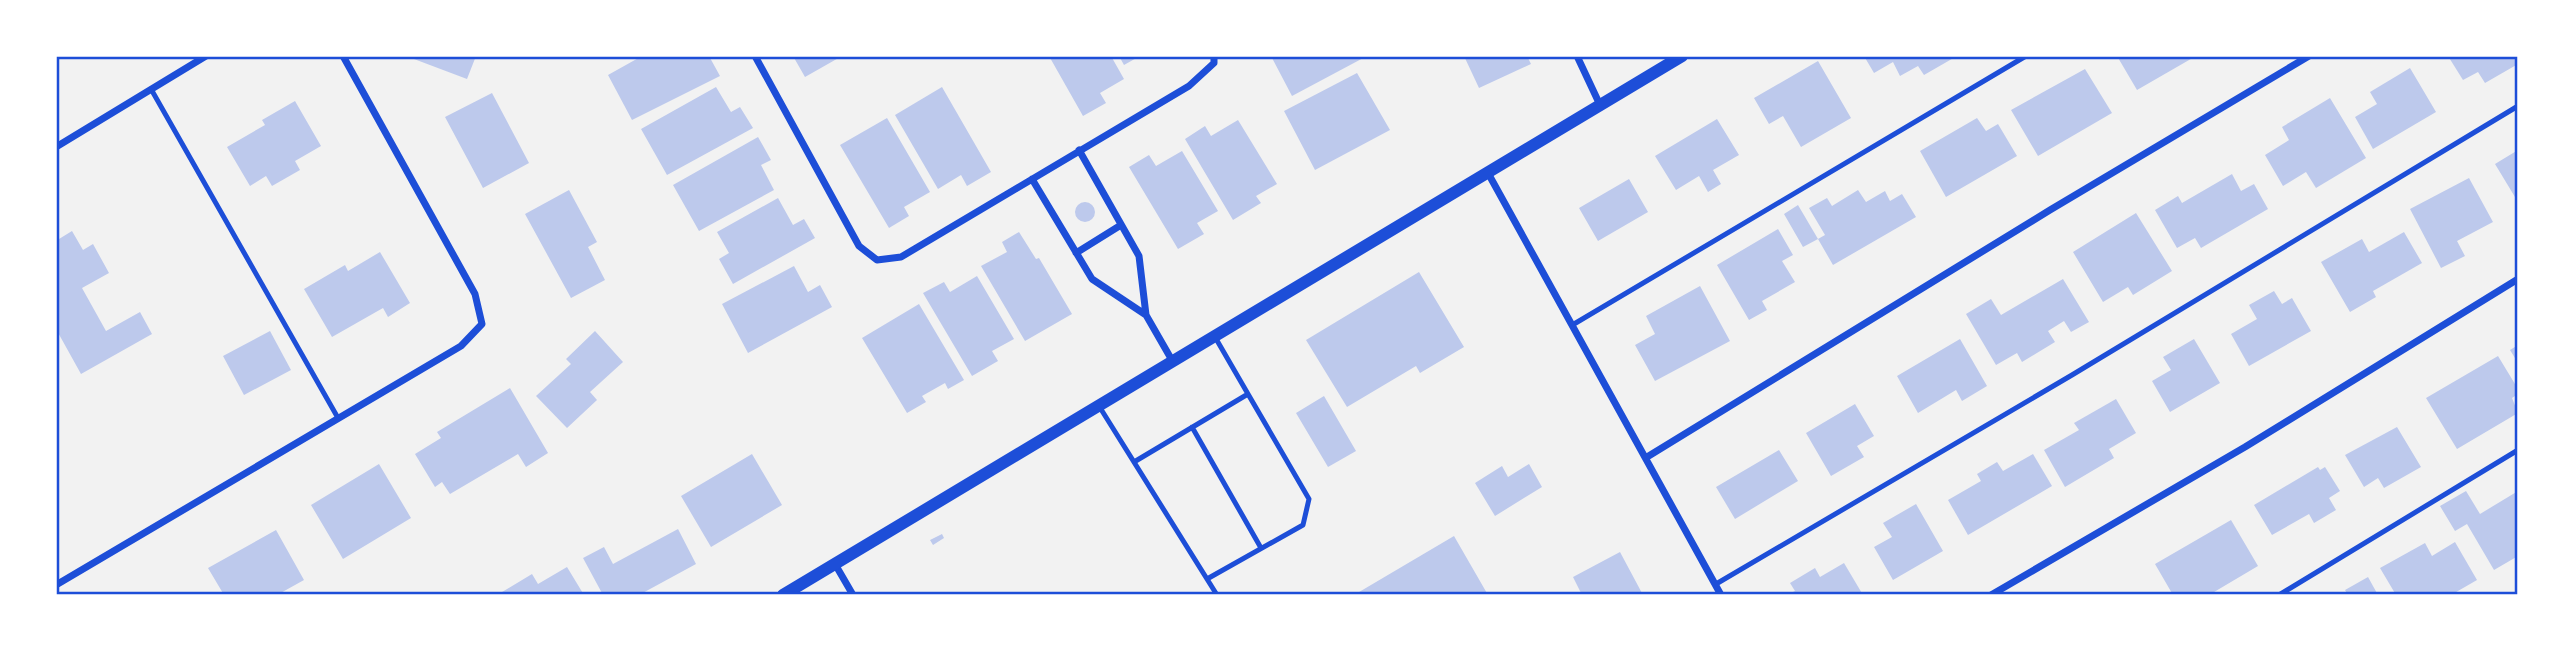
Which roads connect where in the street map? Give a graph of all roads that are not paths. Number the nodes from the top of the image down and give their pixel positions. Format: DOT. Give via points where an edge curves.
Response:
graph roads {
  1 [pos="206,56"];
  2 [pos="343,56"];
  3 [pos="755,56"];
  4 [pos="1577,56"];
  5 [pos="1682,56"];
  6 [pos="2025,56"];
  7 [pos="2309,56"];
  8 [pos="1214,60"];
  9 [pos="151,89"];
  10 [pos="1600,105"];
  11 [pos="2518,106"];
  12 [pos="56,147"];
  13 [pos="1079,150"];
  14 [pos="1488,173"];
  15 [pos="1032,179"];
  16 [pos="1121,225"];
  17 [pos="1076,253"];
  18 [pos="2518,279"];
  19 [pos="1146,315"];
  20 [pos="1574,324"];
  21 [pos="1215,337"];
  22 [pos="1173,362"];
  23 [pos="1248,394"];
  24 [pos="1099,407"];
  25 [pos="338,418"];
  26 [pos="1192,427"];
  27 [pos="2518,450"];
  28 [pos="1647,457"];
  29 [pos="1134,462"];
  30 [pos="1261,548"];
  31 [pos="835,564"];
  32 [pos="1207,579"];
  33 [pos="1716,584"];
  34 [pos="56,585"];
  35 [pos="783,595"];
  36 [pos="853,595"];
  37 [pos="1217,595"];
  38 [pos="1721,595"];
  39 [pos="1992,595"];
  40 [pos="2279,595"];
  1 -- 9 [label="street"];
  2 -- 25 [label="street" via="475,294 482,324 461,346"];
  3 -- 15 [label="street" via="859,246 877,260 901,257"];
  4 -- 10 [label="street"];
  5 -- 10 [label="street"];
  6 -- 20 [label="lane"];
  7 -- 28 [label="street"];
  8 -- 13 [label="street" via="1189,86"];
  9 -- 12 [label="street"];
  9 -- 25 [label="lane"];
  10 -- 14 [label="street"];
  11 -- 33 [label="lane"];
  13 -- 15 [label="street"];
  13 -- 16 [label="street"];
  14 -- 20 [label="street"];
  14 -- 21 [label="street"];
  15 -- 17 [label="street"];
  16 -- 17 [label="street"];
  16 -- 19 [label="street" via="1139,256"];
  17 -- 19 [label="street" via="1092,279"];
  18 -- 39 [label="street"];
  19 -- 22 [label="street"];
  20 -- 28 [label="street"];
  21 -- 22 [label="street"];
  21 -- 23 [label="lane"];
  22 -- 24 [label="street"];
  23 -- 26 [label="lane"];
  23 -- 30 [label="lane" via="1309,499 1303,525"];
  24 -- 29 [label="lane"];
  24 -- 31 [label="street"];
  25 -- 34 [label="street"];
  26 -- 29 [label="lane"];
  26 -- 30 [label="lane"];
  27 -- 40 [label="lane"];
  28 -- 33 [label="street"];
  29 -- 32 [label="lane"];
  30 -- 32 [label="lane"];
  31 -- 35 [label="street"];
  31 -- 36 [label="street"];
  32 -- 37 [label="lane"];
  33 -- 38 [label="street"];
}
